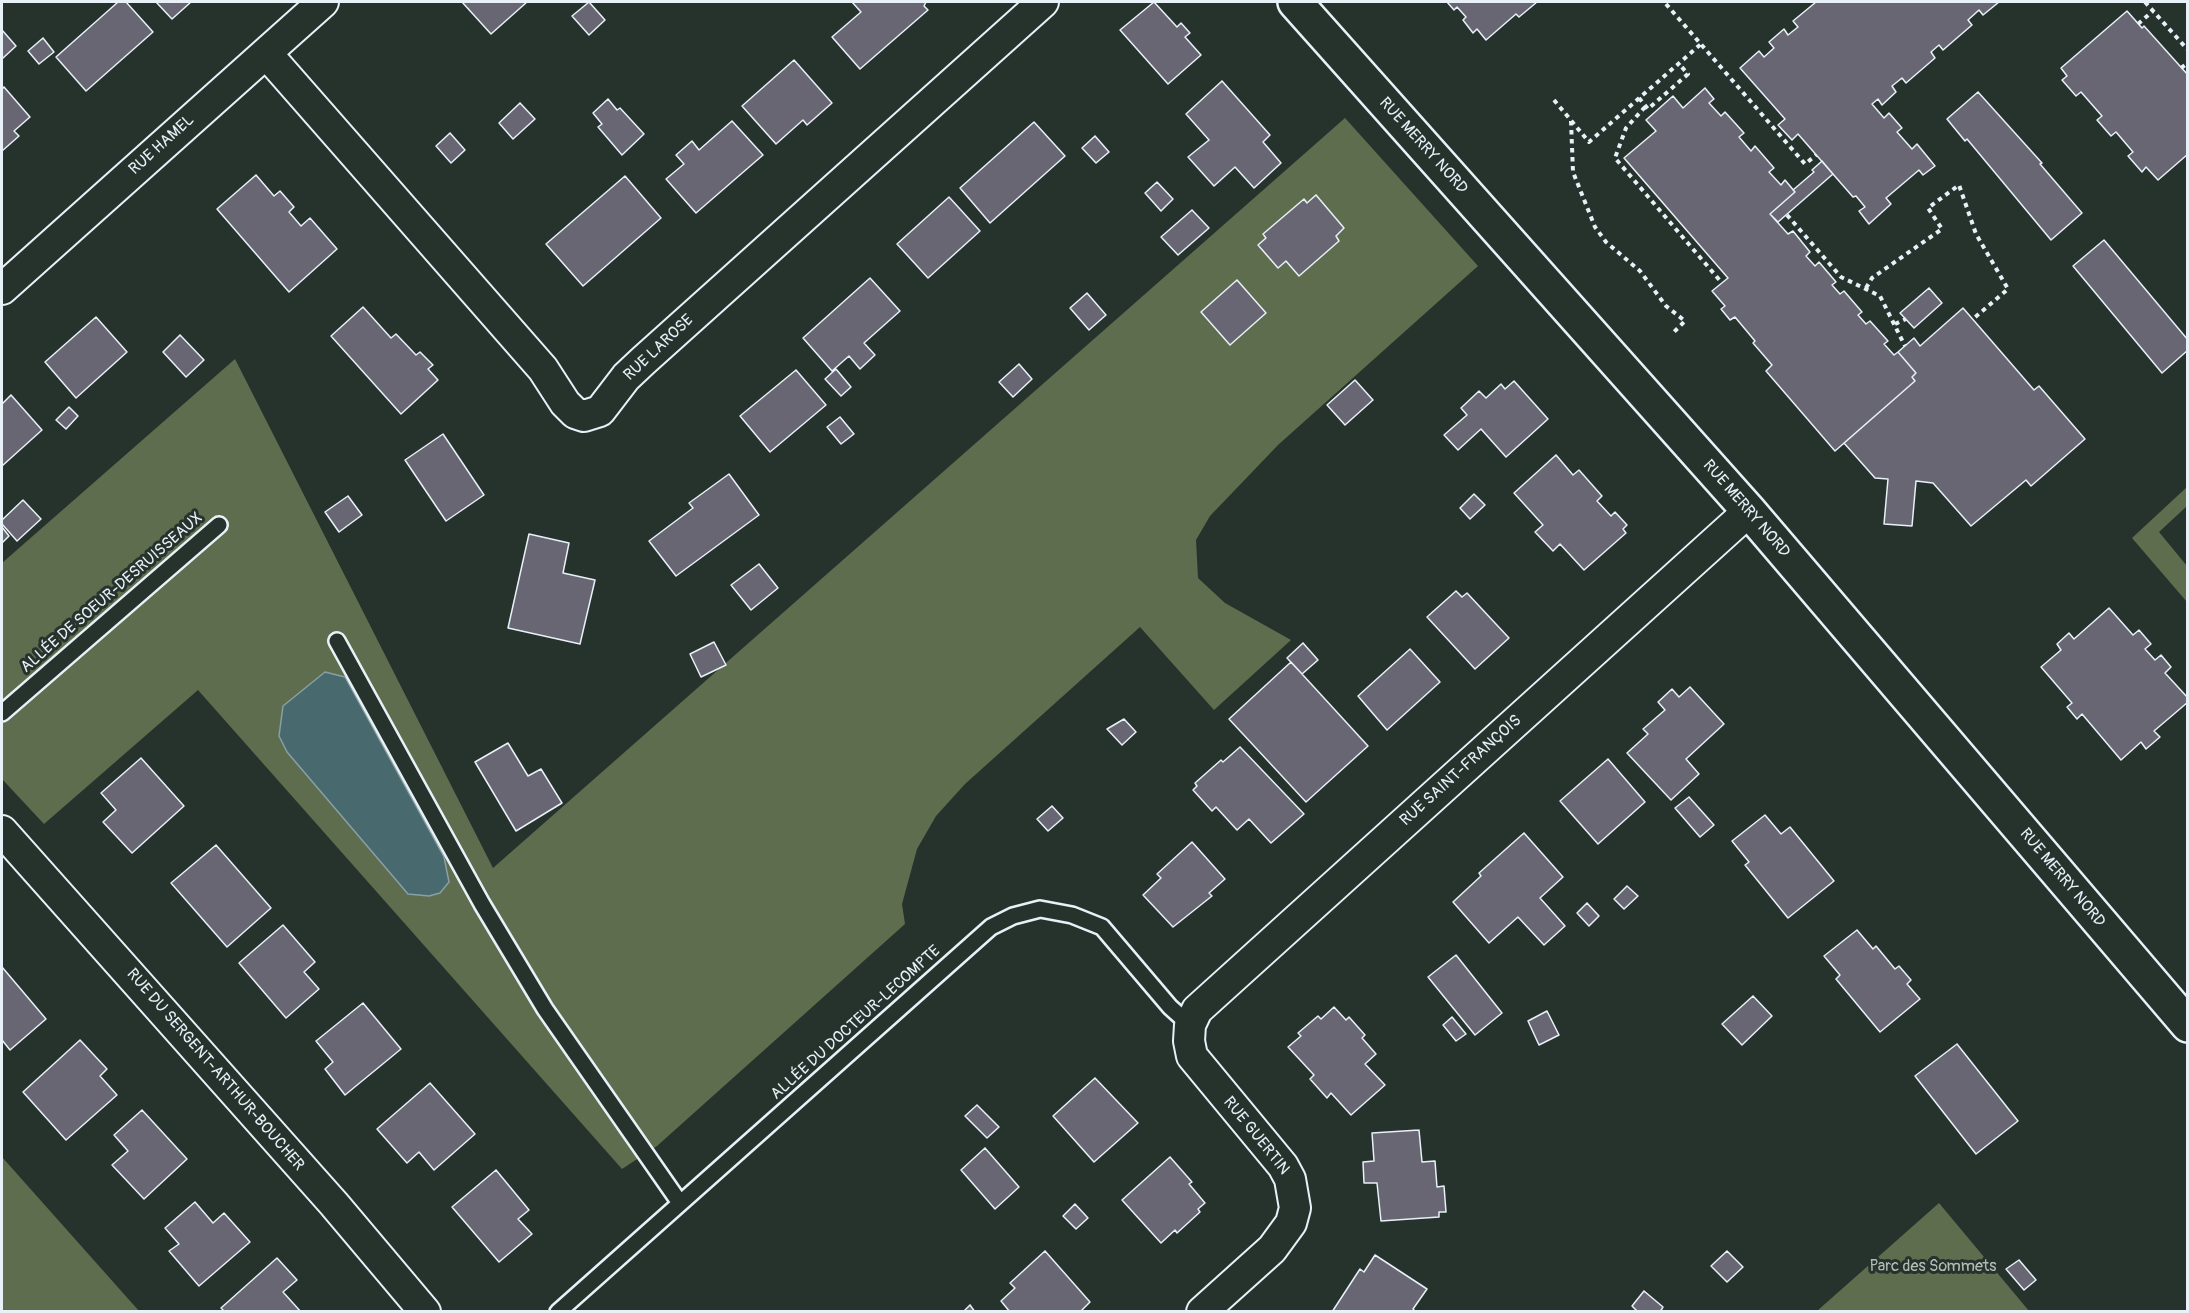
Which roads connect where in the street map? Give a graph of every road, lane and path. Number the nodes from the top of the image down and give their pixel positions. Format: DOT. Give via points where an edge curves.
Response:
graph roads {
  1 [pos="323,2"];
  2 [pos="1043,2"];
  3 [pos="1295,2"];
  4 [pos="2145,2"];
  5 [pos="1666,3"];
  6 [pos="2153,11"];
  7 [pos="2138,24"];
  8 [pos="1701,44"];
  9 [pos="2187,50"];
  10 [pos="266,52"];
  11 [pos="2187,63"];
  12 [pos="1679,64"];
  13 [pos="2181,68"];
  14 [pos="1639,98"];
  15 [pos="1554,100"];
  16 [pos="1656,102"];
  17 [pos="1646,106"];
  18 [pos="1661,107"];
  19 [pos="1571,121"];
  20 [pos="1816,155"];
  21 [pos="1786,215"];
  22 [pos="1722,283"];
  23 [pos="1866,288"];
  24 [pos="2,289"];
  25 [pos="1906,319"];
  26 [pos="1972,319"];
  27 [pos="1895,324"];
  28 [pos="1674,332"];
  29 [pos="1905,346"];
  30 [pos="1749,511"];
  31 [pos="219,525"];
  32 [pos="337,640"];
  33 [pos="2,713"];
  34 [pos="2,831"];
  35 [pos="2187,1025"];
  36 [pos="1189,1033"];
  37 [pos="680,1203"];
  38 [pos="425,1311"];
  39 [pos="558,1311"];
  40 [pos="1202,1311"];
  1 -- 10 [label="street, RUE HAMEL"];
  2 -- 10 [label="street, RUE LAROSE" via="643,361 600,411 584,416 565,404 543,369"];
  3 -- 30 [label="main road, RUE MERRY NORD"];
  4 -- 6 [label="path"];
  5 -- 8 [label="path"];
  6 -- 7 [label="path"];
  6 -- 9 [label="path"];
  8 -- 12 [label="path"];
  8 -- 20 [label="path" via="1805,164"];
  10 -- 24 [label="street, RUE HAMEL"];
  11 -- 13 [label="path"];
  12 -- 14 [label="path"];
  12 -- 16 [label="path" via="1688,74"];
  14 -- 17 [label="path"];
  14 -- 19 [label="path" via="1589,141"];
  15 -- 19 [label="path"];
  16 -- 17 [label="path" via="1648,109"];
  16 -- 18 [label="path"];
  17 -- 22 [label="path" via="1626,128 1615,158"];
  19 -- 28 [label="path" via="1573,172 1595,227 1606,242 1640,271 1666,306 1685,321"];
  21 -- 23 [label="path" via="1841,277"];
  23 -- 26 [label="path" via="1872,278 1942,229 1928,208 1959,185 1976,234 2008,289"];
  23 -- 27 [label="path" via="1884,299"];
  25 -- 27 [label="path"];
  27 -- 29 [label="path"];
  30 -- 35 [label="main road, RUE MERRY NORD"];
  30 -- 36 [label="street, RUE SAINT-FRANÇOIS" via="1197,1010"];
  31 -- 33 [label="lane, ALLÉE DE SOEUR-DESRUISSEAUX"];
  32 -- 37 [label="lane" via="539,1000"];
  34 -- 38 [label="street, RUE DU SERGENT-ARTHUR-BOUCHER"];
  36 -- 37 [label="lane, ALLÉE DU DOCTEUR-LECOMPTE" via="1102,927 1072,915 1040,909 1013,916 991,927"];
  36 -- 40 [label="street, RUE GUERTIN" via="1192,1056 1282,1166 1294,1193 1295,1208 1272,1249"];
  37 -- 39 [label="lane, ALLÉE DU DOCTEUR-LECOMPTE"];
}
